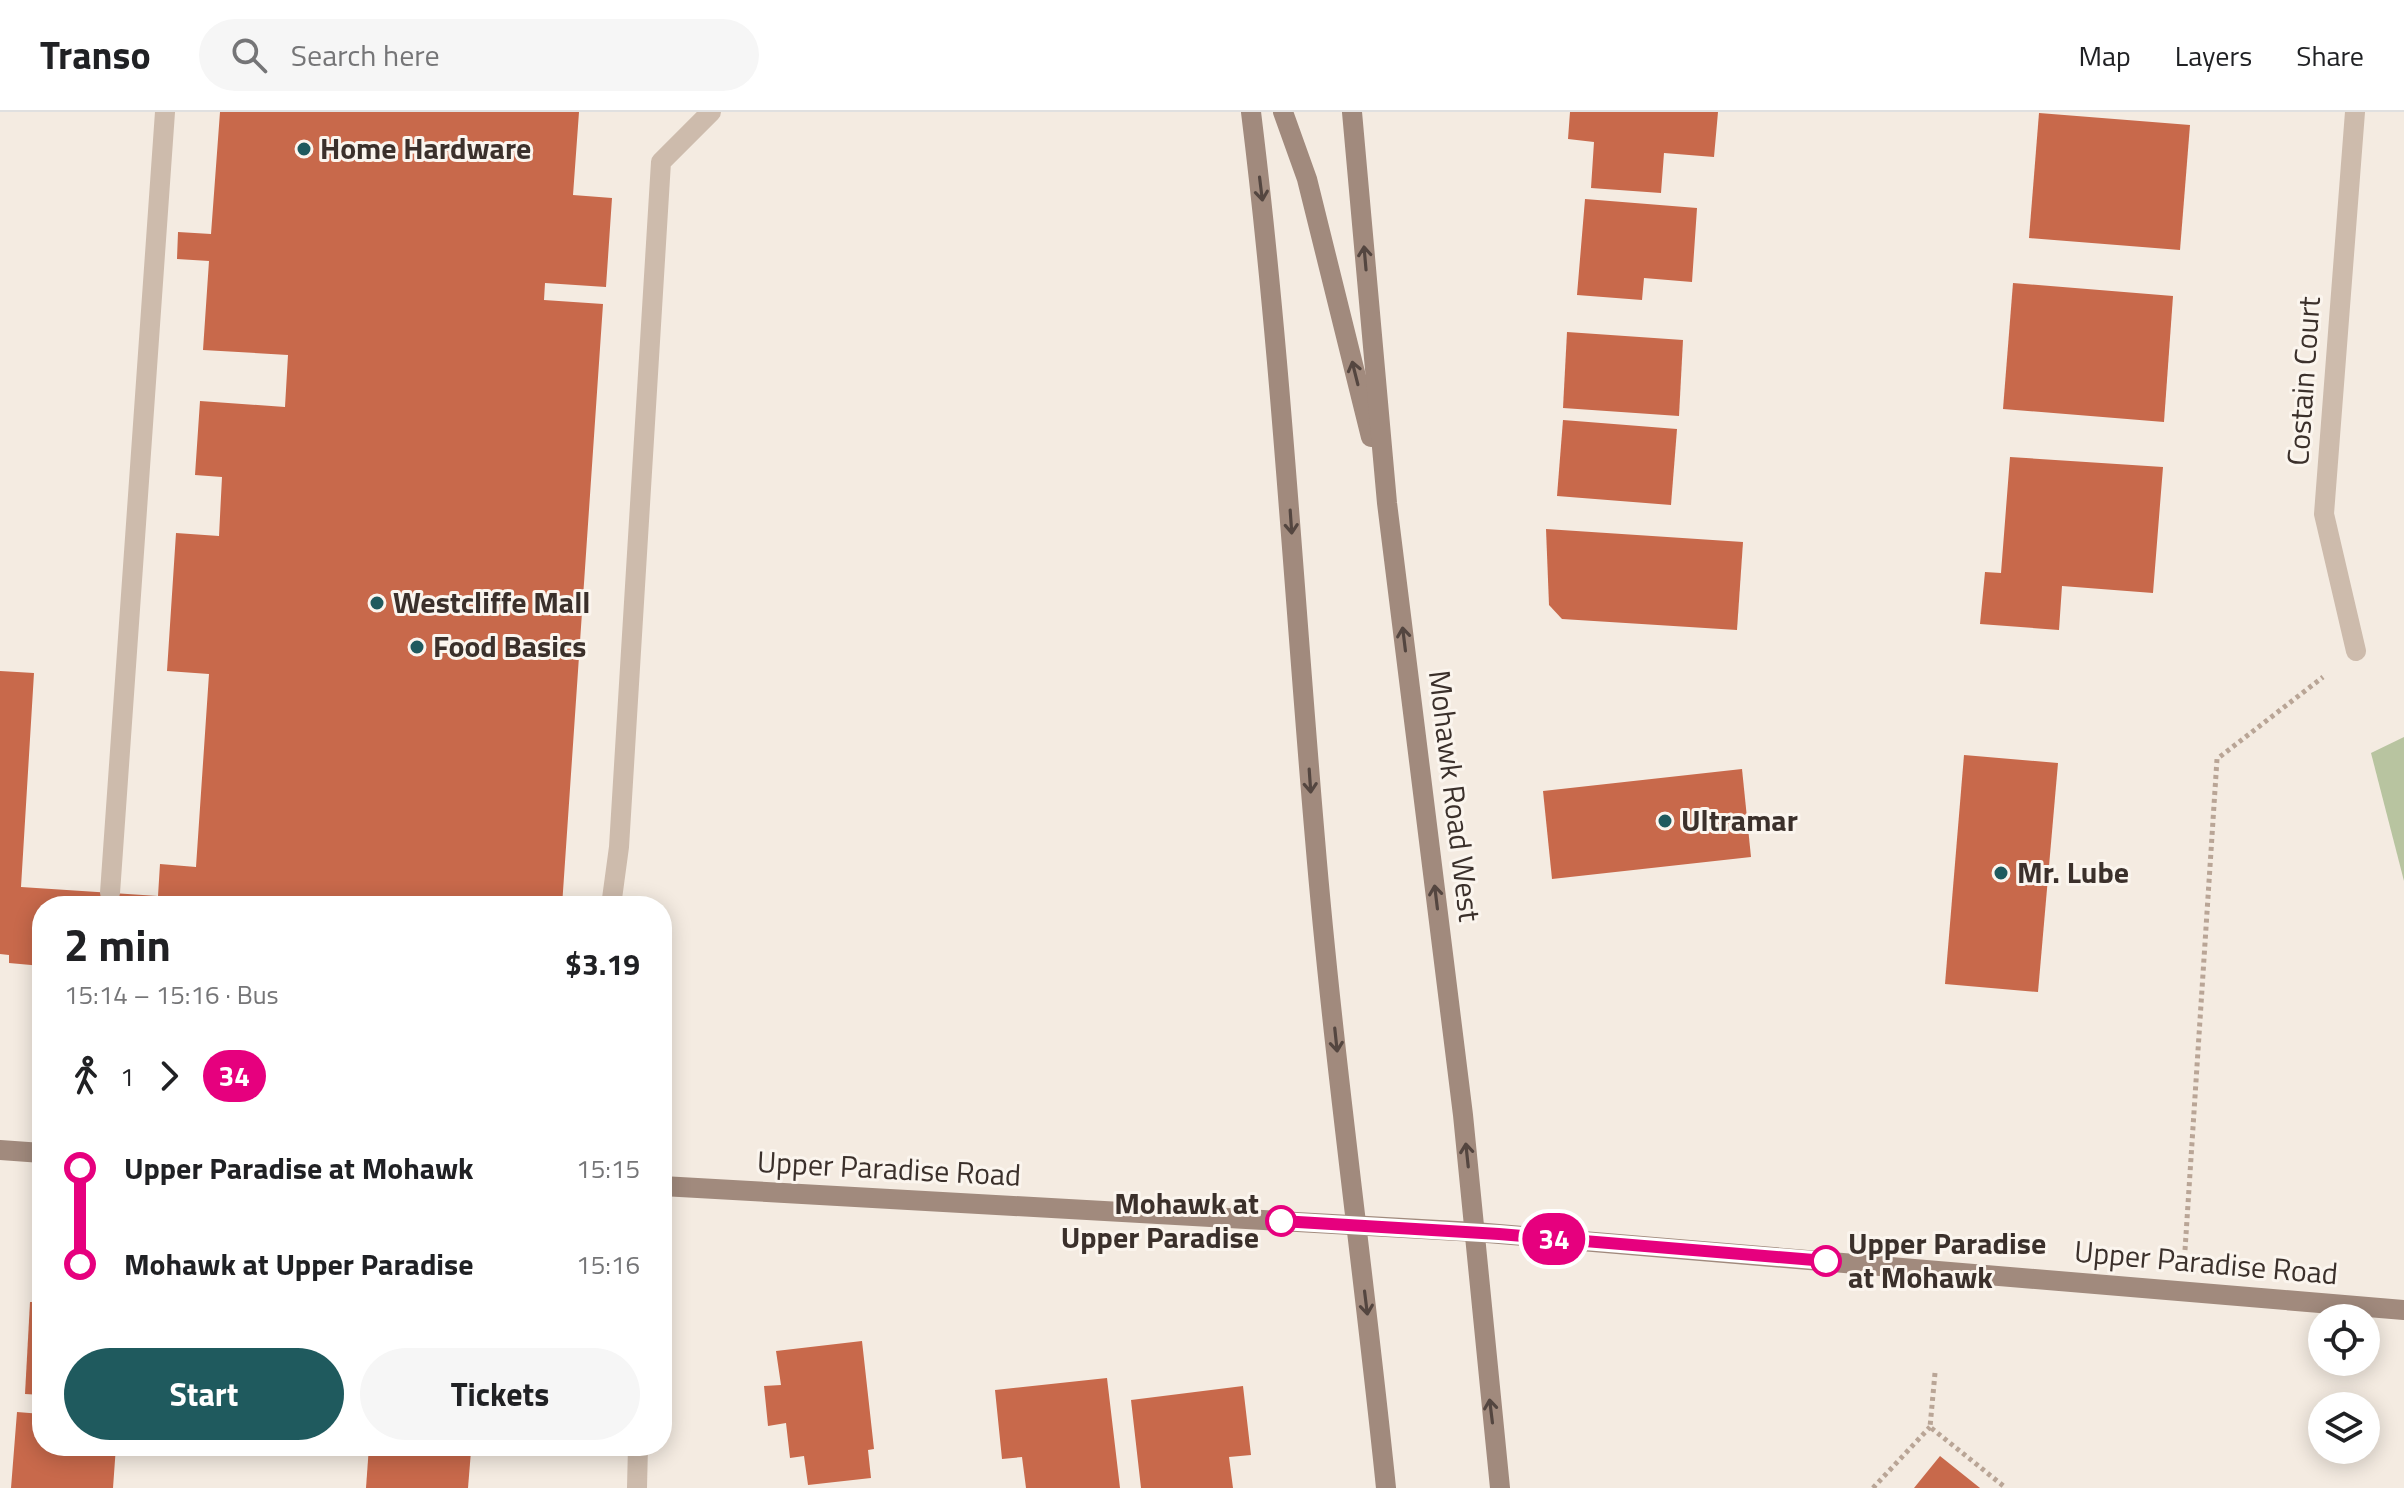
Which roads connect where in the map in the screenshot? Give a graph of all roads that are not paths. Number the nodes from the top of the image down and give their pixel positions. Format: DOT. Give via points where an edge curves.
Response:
graph roads {
  1 [pos="165,112"];
  2 [pos="711,112"];
  3 [pos="1251,112"];
  4 [pos="1283,112"];
  5 [pos="1352,112"];
  6 [pos="2355,112"];
  7 [pos="1387,503"];
  8 [pos="2356,651"];
  9 [pos="110,893"];
  10 [pos="612,896"];
  11 [pos="0,1150"];
  12 [pos="32,1152"];
  13 [pos="672,1187"];
  14 [pos="1357,1225"];
  15 [pos="1475,1232"];
  16 [pos="2404,1310"];
  17 [pos="638,1456"];
  18 [pos="637,1488"];
  19 [pos="1386,1488"];
  20 [pos="1500,1488"];
  1 -- 9 [label="street"];
  2 -- 10 [label="street" via="661,162 626,756"];
  3 -- 14 [label="main road, one-way" via="1283,414 1315,842"];
  7 -- 4 [label="main road, one-way" via="1307,179"];
  7 -- 5 [label="main road, Mohawk Road West, one-way"];
  6 -- 8 [label="street, Costain Court" via="2324,514"];
  15 -- 7 [label="main road, Mohawk Road West, one-way"];
  11 -- 12 [label="main road"];
  13 -- 14 [label="main road, Upper Paradise Road"];
  14 -- 15 [label="main road, Upper Paradise Road"];
  14 -- 19 [label="main road, one-way"];
  15 -- 16 [label="main road, Upper Paradise Road"];
  20 -- 15 [label="main road, Mohawk Road West, one-way"];
  17 -- 18 [label="street"];
}
